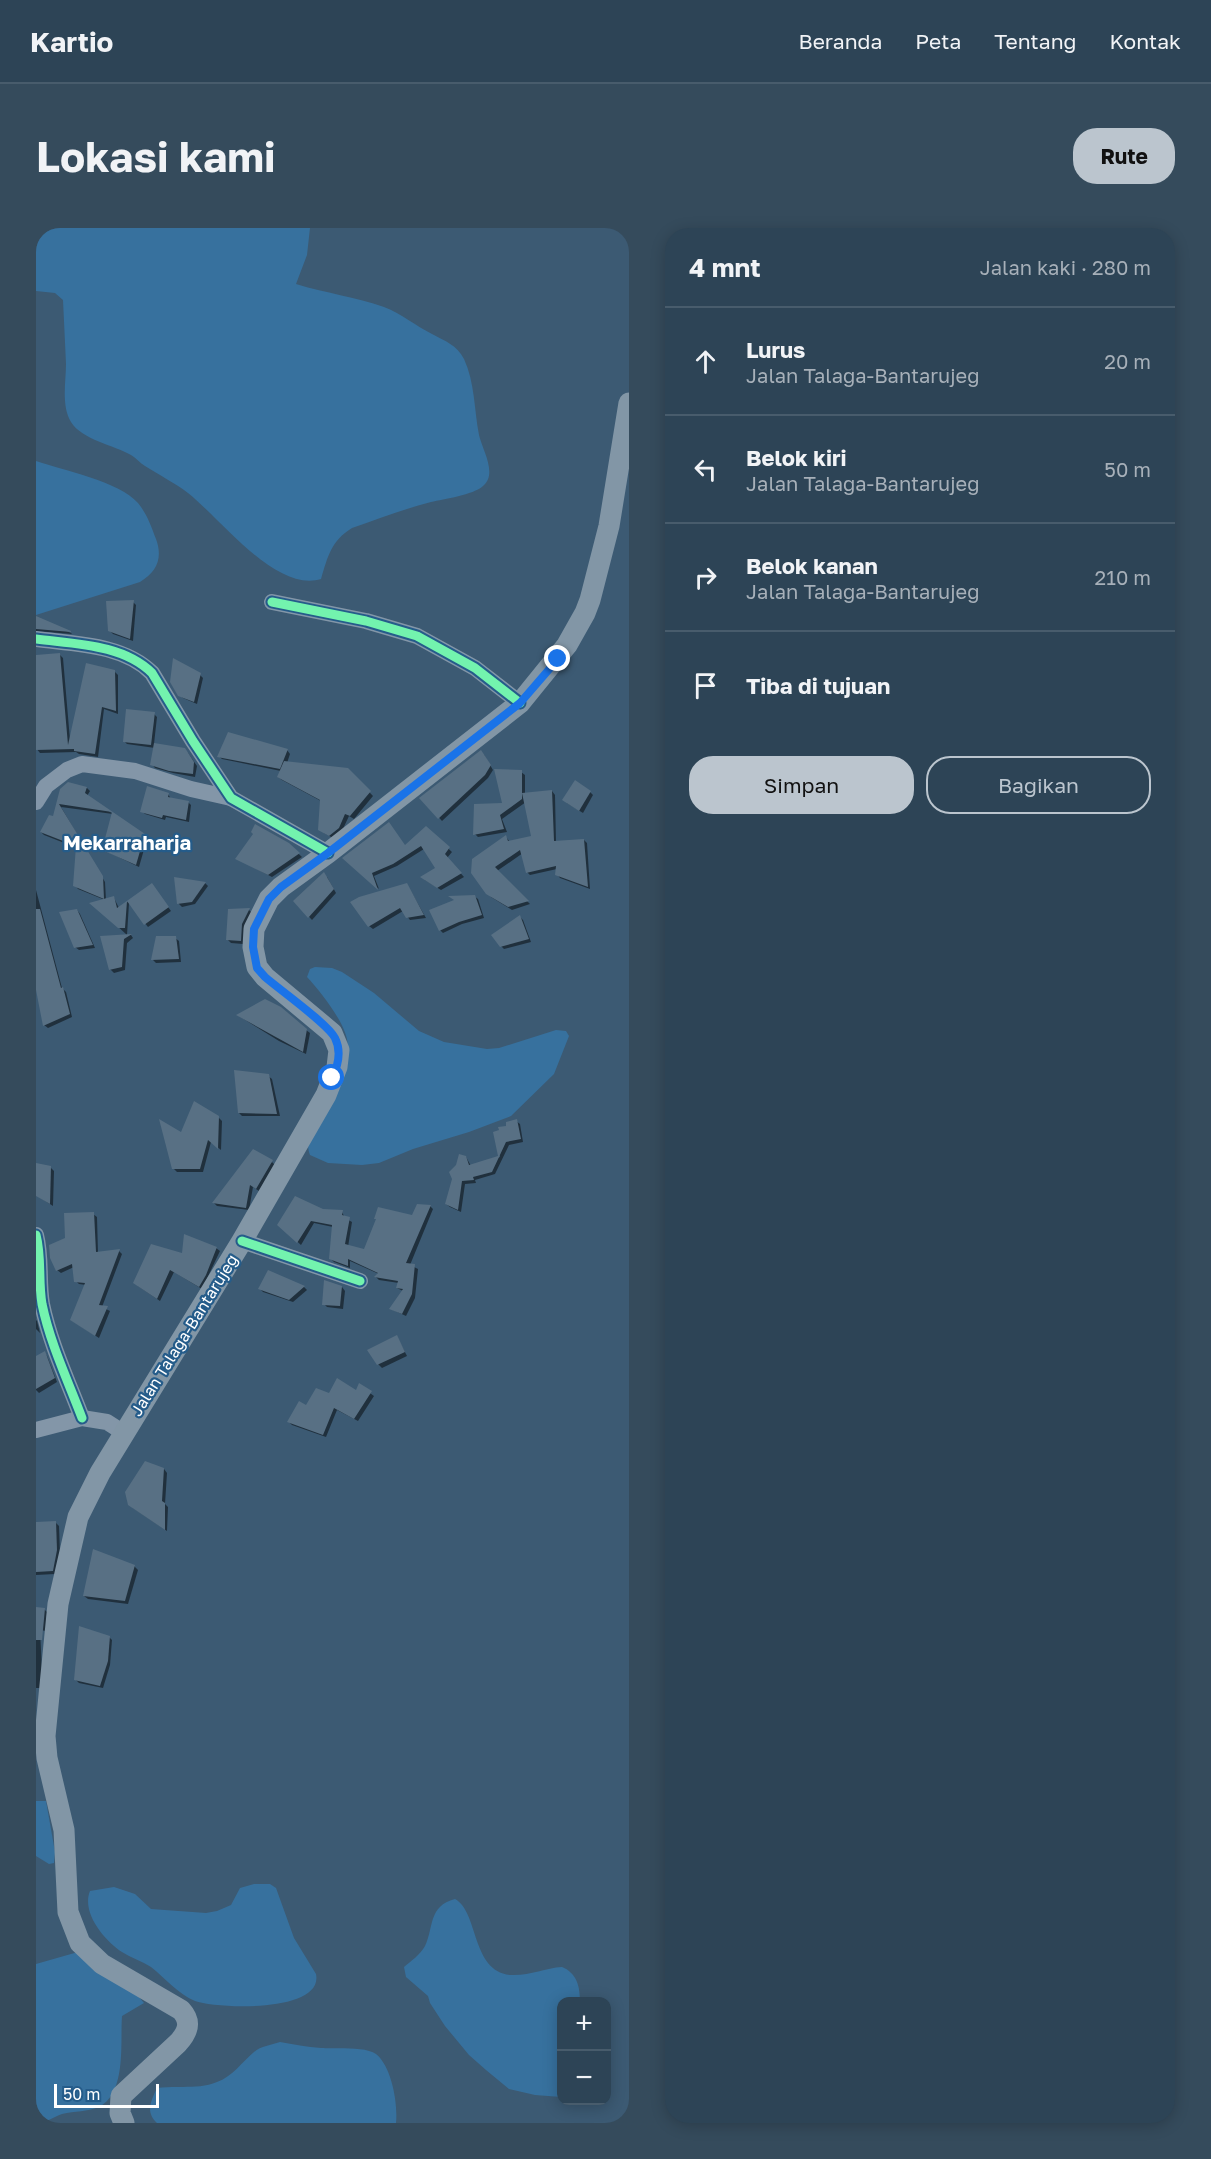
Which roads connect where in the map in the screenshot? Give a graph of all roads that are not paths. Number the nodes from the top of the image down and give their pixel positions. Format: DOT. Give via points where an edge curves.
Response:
graph roads {
  1 [pos="629,403"];
  2 [pos="272,602"];
  3 [pos="36,639"];
  4 [pos="520,703"];
  5 [pos="231,798"];
  6 [pos="36,802"];
  7 [pos="328,853"];
  8 [pos="36,1235"];
  9 [pos="242,1241"];
  10 [pos="360,1281"];
  11 [pos="82,1418"];
  12 [pos="36,1430"];
  13 [pos="124,1433"];
  14 [pos="41,1735"];
  15 [pos="123,2123"];
  1 -- 4 [label="main road, Jalan Talaga-Bantarujeg" via="609,526 590,600 567,645"];
  2 -- 4 [label="street" via="417,636 475,668"];
  3 -- 5 [label="street" via="104,649 146,667"];
  4 -- 7 [label="main road, Jalan Talaga-Bantarujeg"];
  5 -- 6 [label="street" via="135,771 82,764 46,786"];
  5 -- 7 [label="street"];
  7 -- 9 [label="main road, Jalan Talaga-Bantarujeg" via="269,899 254,929 257,968 332,1033 339,1058 326,1095"];
  8 -- 11 [label="street" via="42,1304"];
  9 -- 10 [label="street"];
  9 -- 13 [label="main road, Jalan Talaga-Bantarujeg"];
  11 -- 12 [label="street"];
  11 -- 13 [label="street" via="106,1422"];
  13 -- 14 [label="main road, Jalan Talaga-Bantarujeg" via="78,1517 58,1604"];
  14 -- 15 [label="main road, Jalan Talaga-Bantarujeg" via="64,1830 68,1912 80,1942 102,1964 183,2012 188,2023 186,2034 121,2096"];
}
